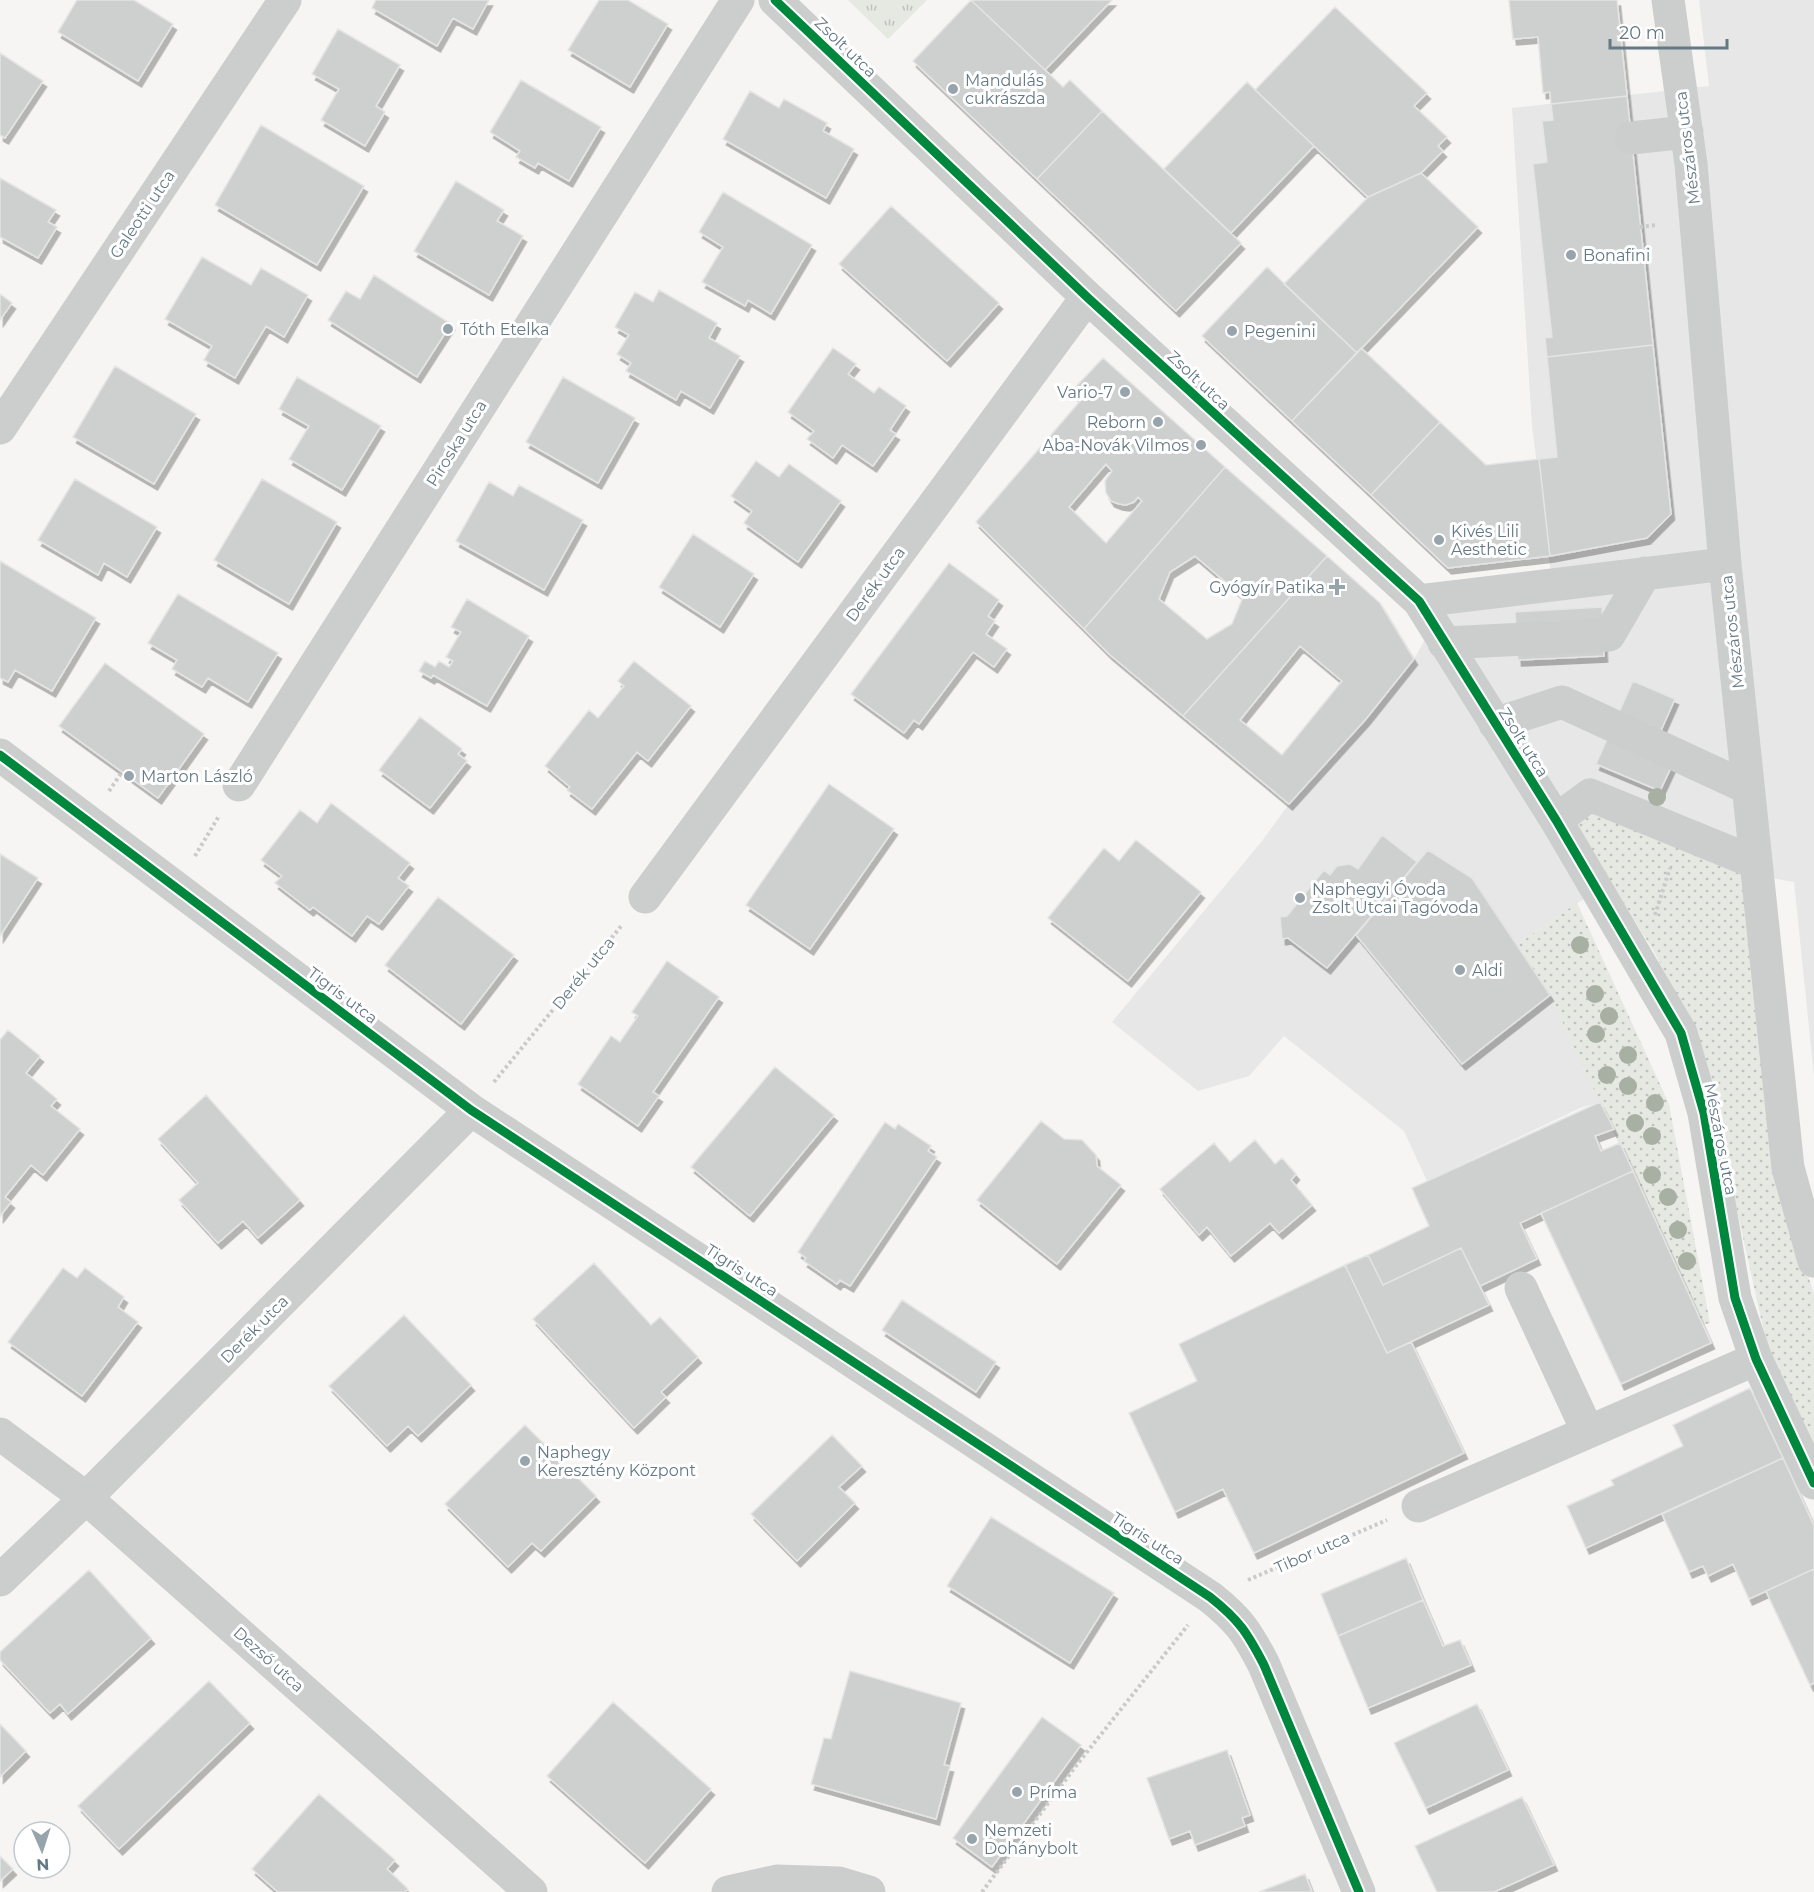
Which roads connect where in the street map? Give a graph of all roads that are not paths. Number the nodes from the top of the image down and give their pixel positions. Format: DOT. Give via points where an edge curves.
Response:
graph roads {
  1 [pos="285,0"];
  2 [pos="738,0"];
  3 [pos="776,0"];
  4 [pos="1668,0"];
  5 [pos="1687,132"];
  6 [pos="1631,138"];
  7 [pos="1087,297"];
  8 [pos="0,428"];
  9 [pos="1725,564"];
  10 [pos="1645,573"];
  11 [pos="1419,601"];
  12 [pos="1444,643"];
  13 [pos="1495,724"];
  14 [pos="0,755"];
  15 [pos="239,785"];
  16 [pos="1749,788"];
  17 [pos="1556,820"];
  18 [pos="1756,863"];
  19 [pos="645,897"];
  20 [pos="471,1110"];
  21 [pos="1814,1261"];
  22 [pos="1521,1288"];
  23 [pos="1756,1359"];
  24 [pos="1588,1432"];
  25 [pos="0,1434"];
  26 [pos="1814,1483"];
  27 [pos="86,1498"];
  28 [pos="1418,1506"];
  29 [pos="0,1580"];
  30 [pos="531,1892"];
  31 [pos="728,1892"];
  32 [pos="869,1892"];
  33 [pos="1359,1892"];
  1 -- 8 [label="street, Galeotti utca"];
  2 -- 15 [label="street, Piroska utca"];
  3 -- 7 [label="street, Zsolt utca"];
  4 -- 5 [label="street, Mészáros utca"];
  5 -- 6 [label="street"];
  5 -- 9 [label="street, Mészáros utca"];
  7 -- 11 [label="street, Zsolt utca"];
  7 -- 19 [label="street, Derék utca"];
  9 -- 10 [label="street"];
  9 -- 16 [label="street, Mészáros utca"];
  10 -- 11 [label="street"];
  10 -- 12 [label="street" via="1609,635"];
  11 -- 12 [label="street, Zsolt utca"];
  12 -- 13 [label="street, Zsolt utca"];
  13 -- 16 [label="street" via="1562,702"];
  13 -- 17 [label="street, Zsolt utca"];
  14 -- 20 [label="street, Tigris utca"];
  16 -- 18 [label="street, Mészáros utca"];
  17 -- 18 [label="street" via="1590,795"];
  17 -- 23 [label="street, Mészáros utca" via="1681,1033 1704,1113 1735,1298"];
  18 -- 21 [label="street, Mészáros utca" via="1788,1168"];
  20 -- 27 [label="street, Derék utca"];
  20 -- 33 [label="street, Tigris utca" via="1232,1614 1249,1635 1264,1665"];
  22 -- 24 [label="street"];
  23 -- 24 [label="street"];
  23 -- 26 [label="street, Mészáros utca"];
  24 -- 28 [label="street"];
  25 -- 27 [label="street, Dezső utca"];
  27 -- 29 [label="street, Derék utca"];
  27 -- 30 [label="street, Dezső utca"];
  31 -- 32 [label="street" via="777,1881 839,1883"];
}
